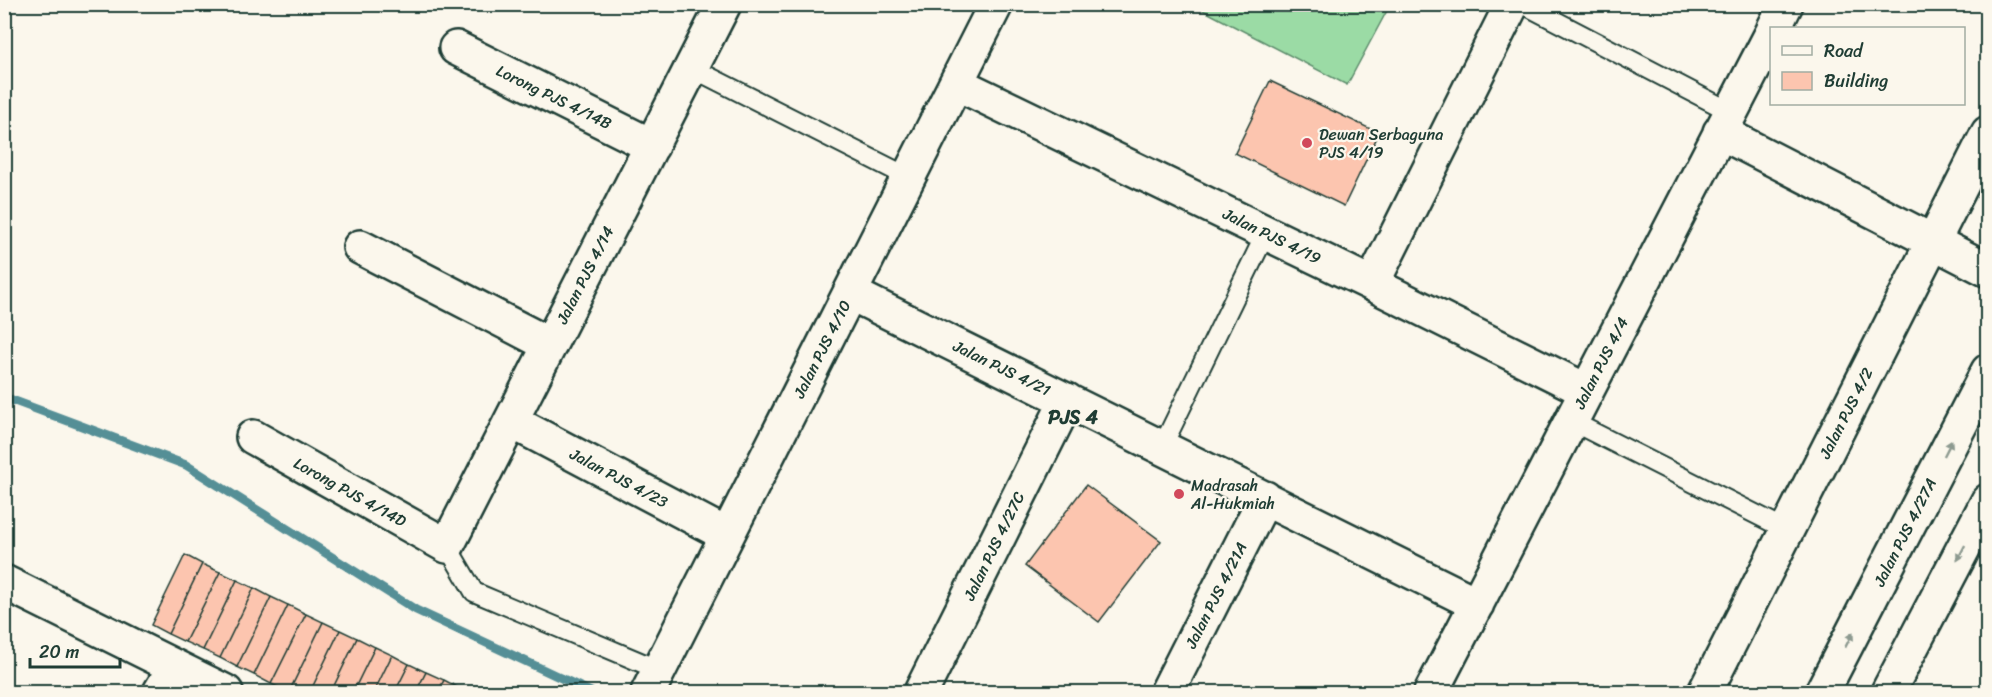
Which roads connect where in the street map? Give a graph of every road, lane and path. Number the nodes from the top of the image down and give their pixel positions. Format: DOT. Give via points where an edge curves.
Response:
graph roads {
  1 [pos="724,4"];
  2 [pos="996,4"];
  3 [pos="1512,4"];
  4 [pos="1522,4"];
  5 [pos="1786,4"];
  6 [pos="1774,27"];
  7 [pos="1770,37"];
  8 [pos="456,48"];
  9 [pos="692,68"];
  10 [pos="956,83"];
  11 [pos="1726,122"];
  12 [pos="1988,133"];
  13 [pos="652,146"];
  14 [pos="908,177"];
  15 [pos="1266,233"];
  16 [pos="1933,242"];
  17 [pos="360,247"];
  18 [pos="1988,270"];
  19 [pos="1372,284"];
  20 [pos="850,293"];
  21 [pos="550,345"];
  22 [pos="1988,371"];
  23 [pos="1587,391"];
  24 [pos="1067,400"];
  25 [pos="511,421"];
  26 [pos="1571,421"];
  27 [pos="252,437"];
  28 [pos="1162,447"];
  29 [pos="1265,498"];
  30 [pos="1988,501"];
  31 [pos="1787,530"];
  32 [pos="727,535"];
  33 [pos="447,546"];
  34 [pos="7,583"];
  35 [pos="1477,604"];
  36 [pos="168,680"];
  37 [pos="653,682"];
  38 [pos="226,693"];
  39 [pos="921,693"];
  40 [pos="1167,693"];
  41 [pos="1431,693"];
  42 [pos="1705,693"];
  43 [pos="1822,693"];
  44 [pos="1888,693"];
  1 -- 9 [label="street, Jalan PJS 4/14"];
  2 -- 10 [label="street, Jalan PJS 4/10"];
  3 -- 19 [label="street"];
  4 -- 11 [label="lane"];
  5 -- 6 [label="street"];
  7 -- 11 [label="street, Jalan PJS 4/4"];
  8 -- 13 [label="street, Lorong PJS 4/14B"];
  9 -- 13 [label="street, Jalan PJS 4/14"];
  9 -- 14 [label="lane"];
  10 -- 14 [label="street, Jalan PJS 4/10"];
  10 -- 15 [label="street, Jalan PJS 4/19"];
  11 -- 16 [label="street"];
  11 -- 23 [label="street, Jalan PJS 4/4"];
  12 -- 16 [label="street, Jalan PJS 4/2"];
  13 -- 21 [label="street, Jalan PJS 4/14"];
  14 -- 20 [label="street, Jalan PJS 4/10"];
  15 -- 19 [label="street, Jalan PJS 4/19"];
  15 -- 28 [label="lane"];
  16 -- 18 [label="street"];
  16 -- 31 [label="street, Jalan PJS 4/2"];
  17 -- 21 [label="street"];
  19 -- 23 [label="street, Jalan PJS 4/19"];
  20 -- 24 [label="street, Jalan PJS 4/21"];
  20 -- 32 [label="street, Jalan PJS 4/10"];
  21 -- 25 [label="street, Jalan PJS 4/14"];
  43 -- 22 [label="street, Jalan PJS 4/27A, one-way"];
  23 -- 26 [label="street, Jalan PJS 4/4"];
  24 -- 28 [label="street, Jalan PJS 4/21"];
  24 -- 39 [label="street, Jalan PJS 4/27C"];
  25 -- 32 [label="street, Jalan PJS 4/23"];
  25 -- 33 [label="street, Jalan PJS 4/14"];
  26 -- 31 [label="lane"];
  26 -- 35 [label="street, Jalan PJS 4/4"];
  27 -- 33 [label="street, Lorong PJS 4/14D"];
  28 -- 29 [label="street, Jalan PJS 4/21"];
  29 -- 35 [label="street, Jalan PJS 4/21"];
  29 -- 40 [label="street, Jalan PJS 4/21A"];
  30 -- 44 [label="street, one-way"];
  31 -- 42 [label="street, Jalan PJS 4/2"];
  32 -- 37 [label="street, Jalan PJS 4/10"];
  33 -- 37 [label="lane" via="474,592"];
  34 -- 36 [label="street"];
  35 -- 41 [label="street, Jalan PJS 4/4"];
  36 -- 38 [label="street"];
}
